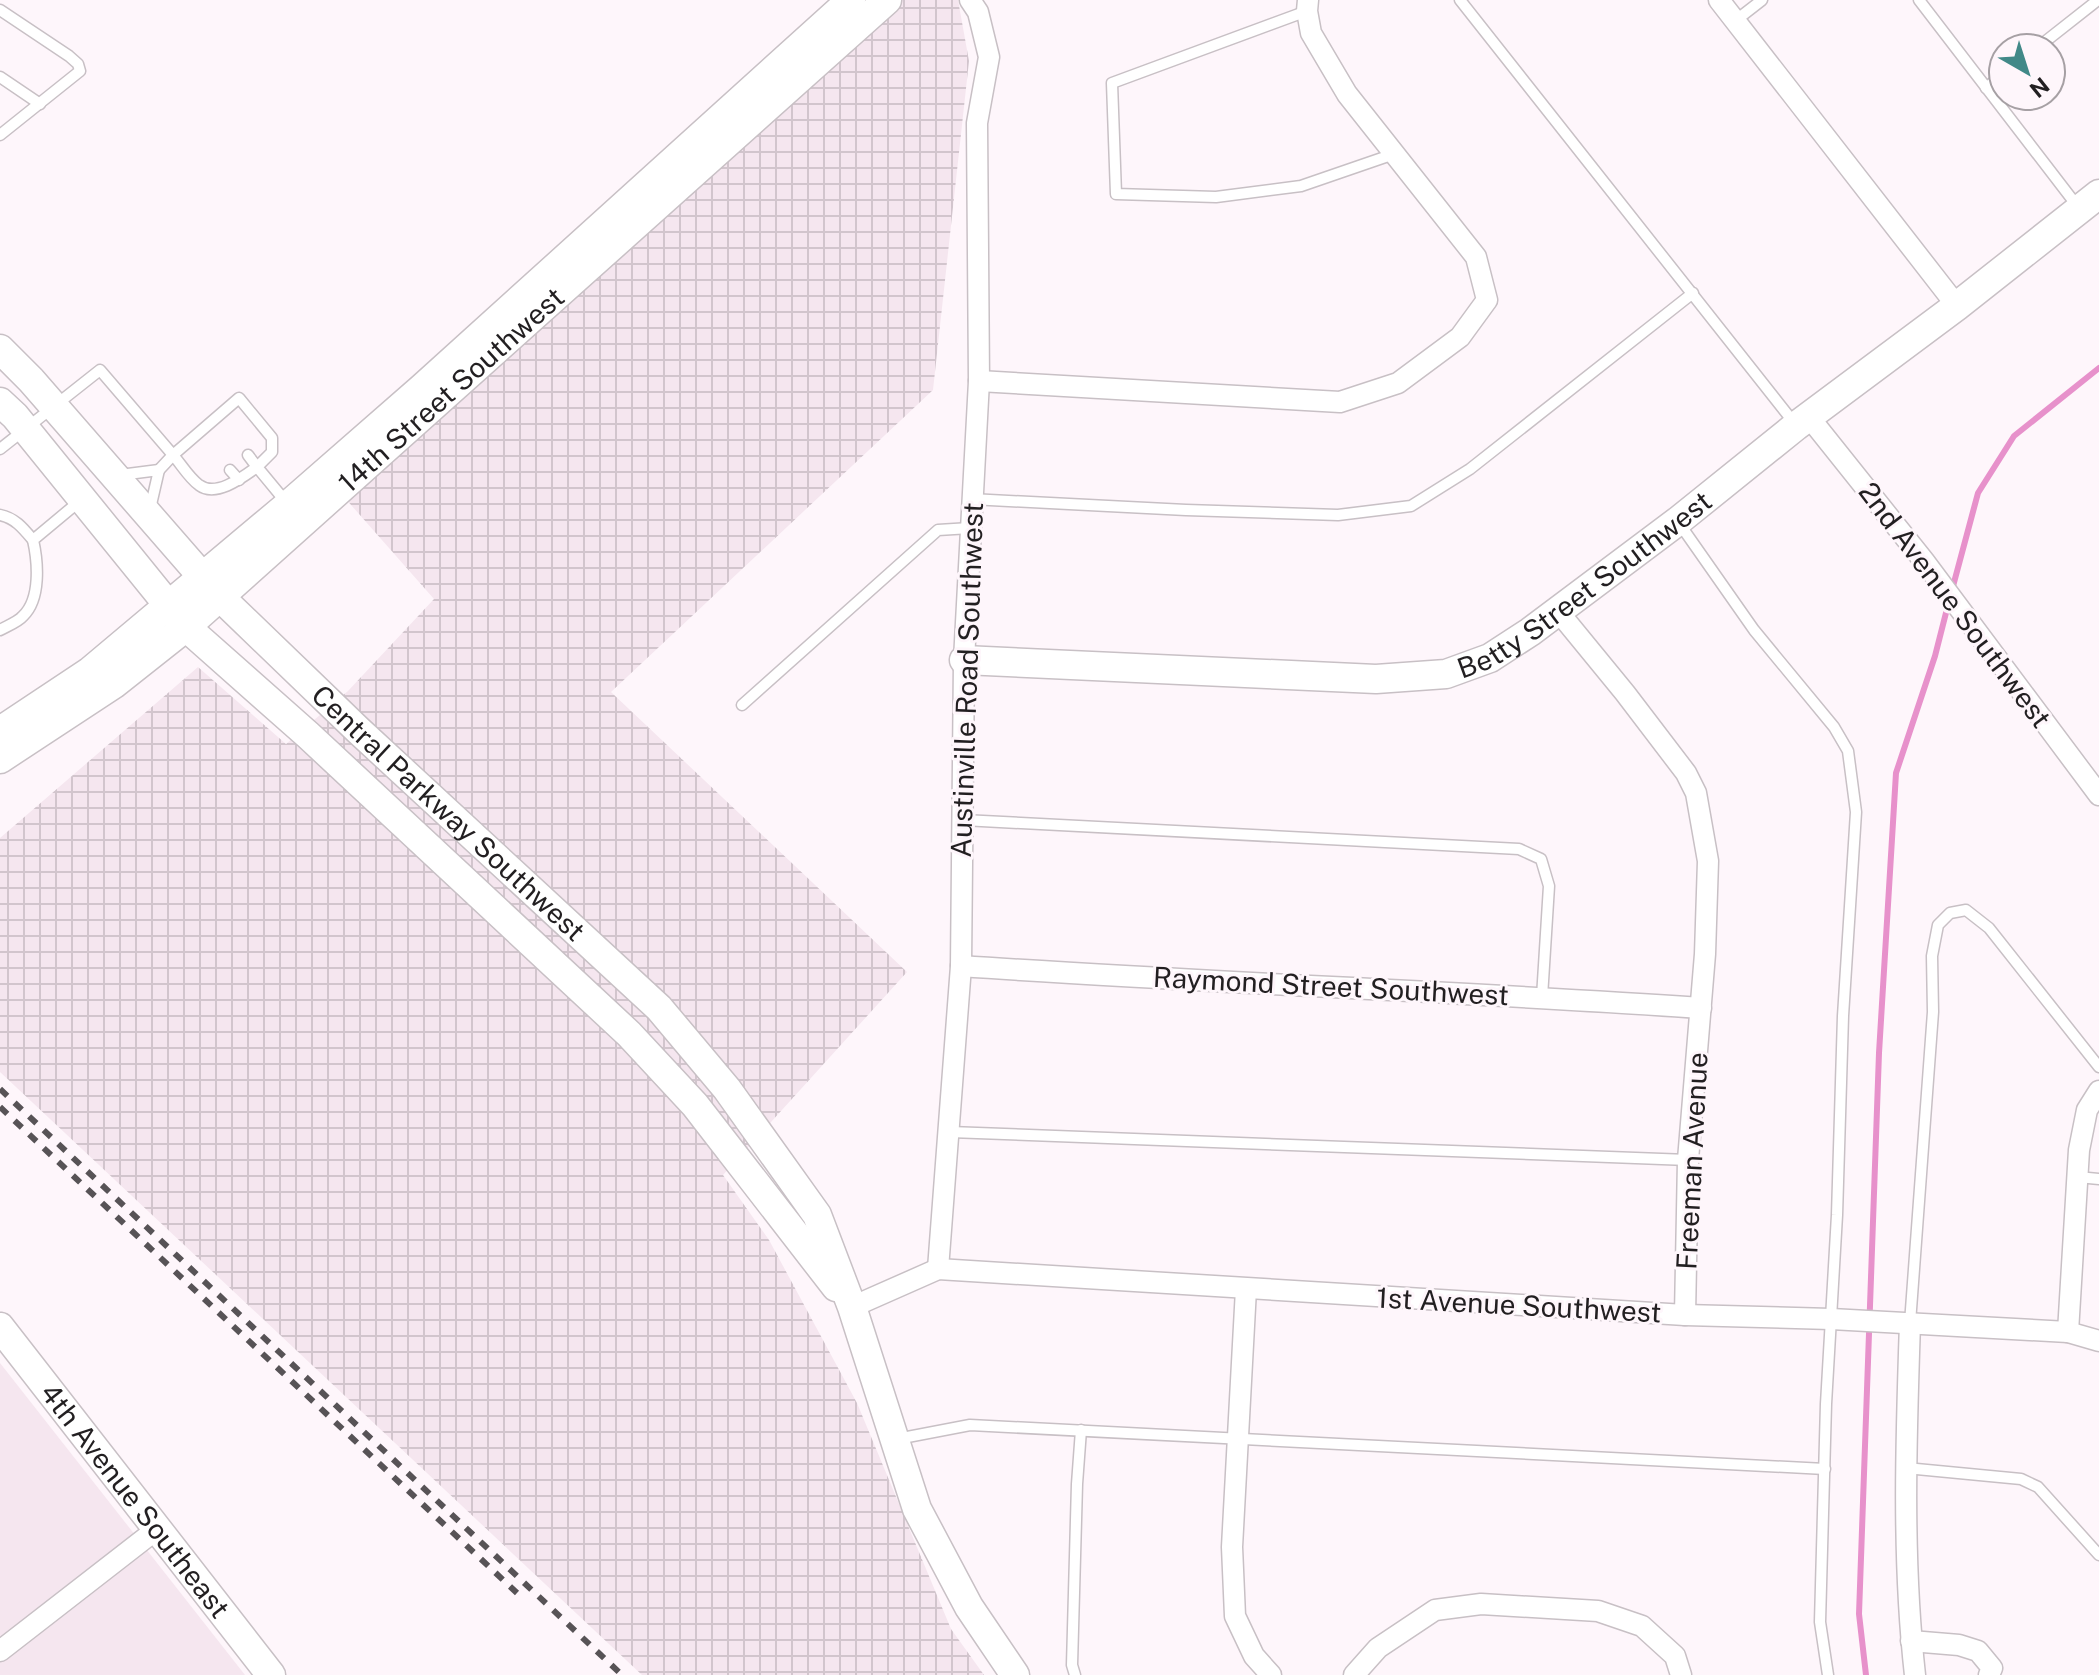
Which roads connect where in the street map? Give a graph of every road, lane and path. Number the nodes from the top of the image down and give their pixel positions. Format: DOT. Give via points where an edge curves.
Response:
graph roads {
  1 [pos="851,0"];
  2 [pos="887,0"];
  3 [pos="970,0"];
  4 [pos="1460,0"];
  5 [pos="1719,0"];
  6 [pos="1762,0"];
  7 [pos="1919,0"];
  8 [pos="2098,0"];
  9 [pos="1308,5"];
  10 [pos="0,10"];
  11 [pos="1735,21"];
  12 [pos="2057,32"];
  13 [pos="0,77"];
  14 [pos="1986,88"];
  15 [pos="40,104"];
  16 [pos="0,135"];
  17 [pos="1394,154"];
  18 [pos="2089,201"];
  19 [pos="1693,293"];
  20 [pos="1957,306"];
  21 [pos="0,349"];
  22 [pos="979,381"];
  23 [pos="0,402"];
  24 [pos="54,407"];
  25 [pos="1802,421"];
  26 [pos="25,429"];
  27 [pos="0,449"];
  28 [pos="173,455"];
  29 [pos="248,455"];
  30 [pos="257,467"];
  31 [pos="159,470"];
  32 [pos="230,470"];
  33 [pos="115,476"];
  34 [pos="239,480"];
  35 [pos="83,499"];
  36 [pos="971,499"];
  37 [pos="148,514"];
  38 [pos="295,514"];
  39 [pos="0,515"];
  40 [pos="1678,521"];
  41 [pos="970,528"];
  42 [pos="33,540"];
  43 [pos="212,587"];
  44 [pos="1557,610"];
  45 [pos="178,617"];
  46 [pos="0,630"];
  47 [pos="964,660"];
  48 [pos="742,705"];
  49 [pos="0,731"];
  50 [pos="0,759"];
  51 [pos="2099,795"];
  52 [pos="963,820"];
  53 [pos="961,966"];
  54 [pos="1542,997"];
  55 [pos="1701,1008"];
  56 [pos="2099,1067"];
  57 [pos="2099,1091"];
  58 [pos="950,1132"];
  59 [pos="1688,1160"];
  60 [pos="2078,1177"];
  61 [pos="2099,1179"];
  62 [pos="938,1269"];
  63 [pos="1246,1289"];
  64 [pos="852,1307"];
  65 [pos="1685,1315"];
  66 [pos="1831,1319"];
  67 [pos="1910,1323"];
  68 [pos="0,1327"];
  69 [pos="2068,1332"];
  70 [pos="2099,1341"];
  71 [pos="1081,1430"];
  72 [pos="894,1439"];
  73 [pos="1237,1439"];
  74 [pos="1906,1468"];
  75 [pos="1825,1469"];
  76 [pos="157,1529"];
  77 [pos="2099,1555"];
  78 [pos="1911,1641"];
  79 [pos="0,1651"];
  80 [pos="271,1675"];
  81 [pos="1015,1675"];
  82 [pos="1075,1675"];
  83 [pos="1271,1675"];
  84 [pos="1354,1675"];
  85 [pos="1681,1675"];
  86 [pos="1828,1675"];
  87 [pos="1915,1675"];
  88 [pos="1989,1675"];
  1 -- 38 [label="street, 14th Street Southwest"];
  2 -- 38 [label="street, 14th Street Southwest"];
  3 -- 22 [label="street, Austinville Road Southwest" via="989,57 977,123"];
  4 -- 19 [label="lane"];
  5 -- 11 [label="street"];
  6 -- 11 [label="lane"];
  7 -- 14 [label="lane"];
  8 -- 12 [label="lane"];
  9 -- 17 [label="street" via="1311,33 1347,94"];
  9 -- 17 [label="lane" via="1112,83 1116,194 1216,197 1301,186"];
  10 -- 15 [label="lane" via="78,64 74,79"];
  11 -- 20 [label="street"];
  13 -- 15 [label="lane"];
  14 -- 18 [label="lane"];
  15 -- 16 [label="lane"];
  17 -- 22 [label="street" via="1476,257 1487,300 1460,337 1398,383 1340,402"];
  18 -- 20 [label="street, Betty Street Southwest"];
  19 -- 25 [label="lane"];
  19 -- 36 [label="lane" via="1470,469 1411,506 1338,515"];
  20 -- 25 [label="street, Betty Street Southwest"];
  21 -- 24 [label="street, Central Parkway Southwest"];
  22 -- 36 [label="street, Austinville Road Southwest"];
  23 -- 26 [label="street, Central Parkway Southwest"];
  24 -- 26 [label="lane"];
  24 -- 28 [label="lane" via="100,370"];
  24 -- 33 [label="street, Central Parkway Southwest"];
  25 -- 40 [label="street, Betty Street Southwest"];
  25 -- 51 [label="street, 2nd Avenue Southwest" via="1924,561"];
  26 -- 27 [label="lane"];
  26 -- 35 [label="street, Central Parkway Southwest"];
  28 -- 30 [label="lane" via="239,398 272,438 272,452"];
  28 -- 31 [label="lane"];
  28 -- 34 [label="lane" via="200,487"];
  29 -- 30 [label="lane"];
  30 -- 34 [label="lane"];
  30 -- 38 [label="lane"];
  31 -- 33 [label="lane"];
  31 -- 37 [label="lane"];
  32 -- 34 [label="lane"];
  33 -- 37 [label="street, Central Parkway Southwest"];
  35 -- 42 [label="lane"];
  35 -- 45 [label="street, Central Parkway Southwest"];
  36 -- 41 [label="street, Austinville Road Southwest"];
  37 -- 43 [label="street, Central Parkway Southwest"];
  38 -- 43 [label="street, 14th Street Southwest"];
  39 -- 42 [label="lane" via="9,516"];
  40 -- 44 [label="street, Betty Street Southwest"];
  40 -- 66 [label="lane" via="1848,751 1856,812"];
  41 -- 47 [label="street, Austinville Road Southwest"];
  41 -- 48 [label="lane" via="938,530"];
  42 -- 46 [label="lane" via="33,599 24,616"];
  43 -- 45 [label="street, 14th Street Southwest"];
  43 -- 64 [label="street, Central Parkway Southwest" via="659,1008 695,1048 817,1215"];
  44 -- 47 [label="street, Betty Street Southwest" via="1490,658 1446,674 1376,679"];
  44 -- 55 [label="street, Freeman Avenue" via="1686,773 1696,793 1708,861"];
  45 -- 49 [label="street, 14th Street Southwest"];
  45 -- 50 [label="street, 14th Street Southwest" via="114,684"];
  45 -- 64 [label="street, Central Parkway Southwest" via="629,1034 695,1105"];
  47 -- 52 [label="street, Austinville Road Southwest"];
  52 -- 53 [label="street, Austinville Road Southwest"];
  52 -- 54 [label="lane" via="1519,849 1541,859 1549,886"];
  53 -- 54 [label="street, Raymond Street Southwest"];
  53 -- 58 [label="street, Austinville Road Southwest"];
  54 -- 55 [label="street, Raymond Street Southwest"];
  55 -- 59 [label="street, Freeman Avenue"];
  56 -- 67 [label="lane" via="1989,928 1966,910 1950,913 1938,925"];
  57 -- 60 [label="street" via="2087,1110"];
  58 -- 59 [label="lane"];
  58 -- 62 [label="street, Austinville Road Southwest"];
  59 -- 65 [label="street, Freeman Avenue"];
  60 -- 61 [label="lane"];
  60 -- 69 [label="street"];
  62 -- 63 [label="street, 1st Avenue Southwest"];
  62 -- 64 [label="street"];
  63 -- 65 [label="street, 1st Avenue Southwest"];
  63 -- 73 [label="street"];
  64 -- 72 [label="street, Central Parkway Southwest"];
  65 -- 66 [label="street, 1st Avenue Southwest"];
  66 -- 67 [label="street, 1st Avenue Southwest"];
  66 -- 75 [label="lane"];
  67 -- 69 [label="street, 1st Avenue Southwest"];
  67 -- 74 [label="street"];
  68 -- 76 [label="street, 4th Avenue Southeast"];
  69 -- 70 [label="street, 1st Avenue Southwest"];
  71 -- 72 [label="lane" via="970,1425"];
  71 -- 73 [label="lane"];
  71 -- 82 [label="lane"];
  72 -- 81 [label="street, Central Parkway Southwest" via="917,1509 947,1570"];
  73 -- 75 [label="lane"];
  73 -- 83 [label="street" via="1235,1616 1254,1656"];
  74 -- 77 [label="lane" via="2021,1479 2038,1487"];
  74 -- 78 [label="street"];
  75 -- 86 [label="lane" via="1820,1622"];
  76 -- 79 [label="street"];
  76 -- 80 [label="street, 4th Avenue Southeast"];
  78 -- 87 [label="street"];
  78 -- 88 [label="street" via="1978,1651 1992,1668"];
  84 -- 85 [label="street" via="1378,1648 1435,1610 1481,1604 1598,1611 1642,1626 1675,1656"];
}
